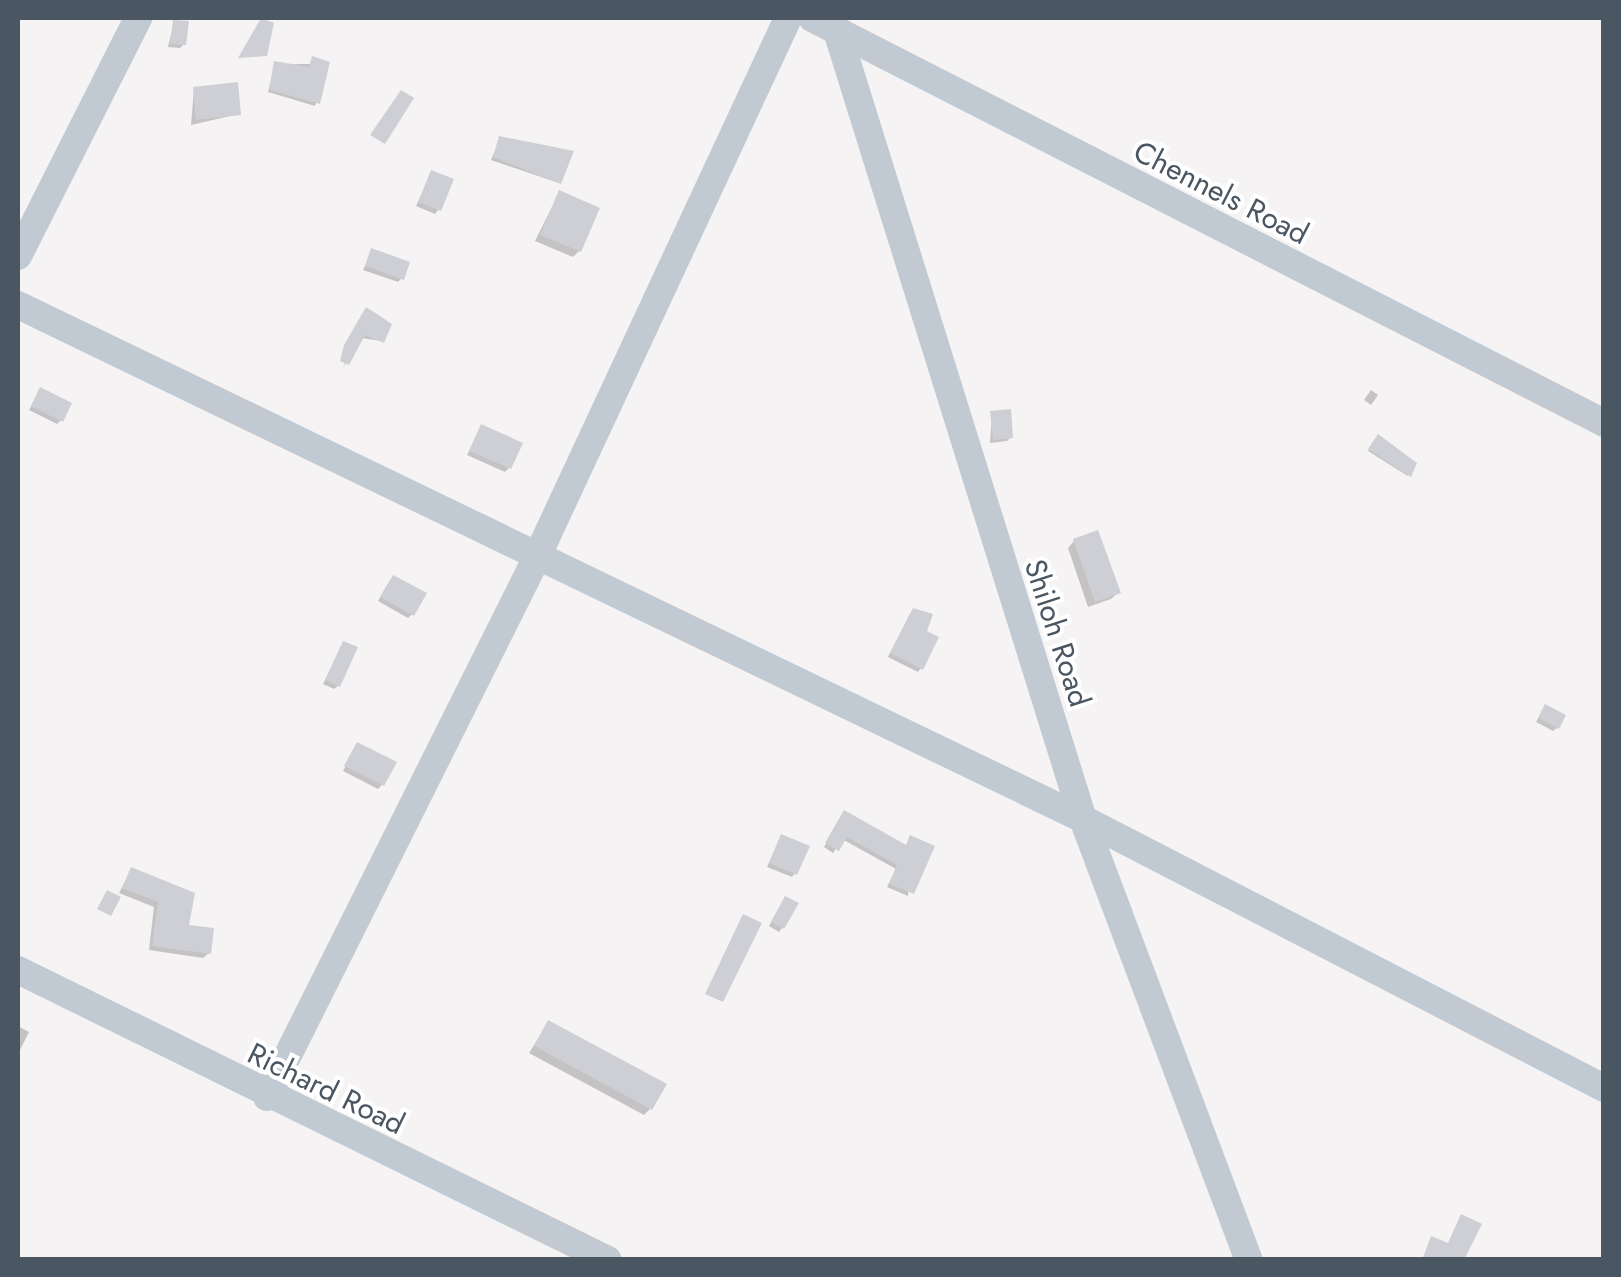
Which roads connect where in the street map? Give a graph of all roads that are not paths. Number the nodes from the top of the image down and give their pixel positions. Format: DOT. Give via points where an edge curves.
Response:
graph roads {
  1 [pos="138,18"];
  2 [pos="788,18"];
  3 [pos="827,21"];
  4 [pos="18,256"];
  5 [pos="18,305"];
  6 [pos="1604,423"];
  7 [pos="536,559"];
  8 [pos="1083,819"];
  9 [pos="18,970"];
  10 [pos="1604,1088"];
  11 [pos="267,1098"];
  12 [pos="608,1260"];
  13 [pos="1249,1260"];
  1 -- 4 [label="street"];
  2 -- 7 [label="street"];
  3 -- 6 [label="street, Chennels Road"];
  3 -- 8 [label="street, Shiloh Road"];
  5 -- 7 [label="street"];
  7 -- 8 [label="street"];
  7 -- 11 [label="street"];
  8 -- 10 [label="street"];
  8 -- 13 [label="street, Shiloh Road"];
  9 -- 11 [label="street, Richard Road"];
  11 -- 12 [label="street, Richard Road"];
}
